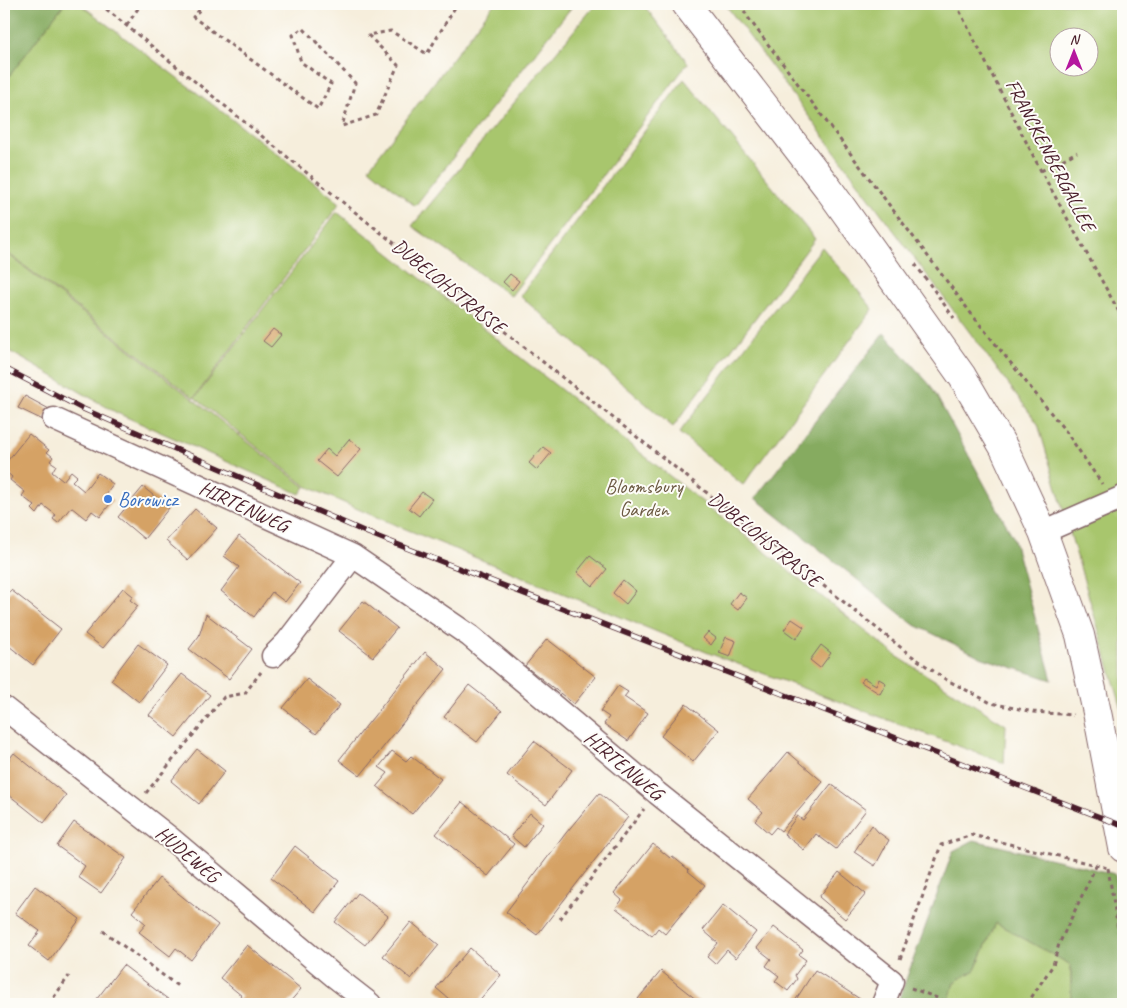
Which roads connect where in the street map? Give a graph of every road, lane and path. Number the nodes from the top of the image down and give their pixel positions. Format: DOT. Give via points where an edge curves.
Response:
graph roads {
  1 [pos="100,4"];
  2 [pos="141,4"];
  3 [pos="205,4"];
  4 [pos="456,4"];
  5 [pos="686,4"];
  6 [pos="740,4"];
  7 [pos="956,4"];
  8 [pos="127,25"];
  9 [pos="1077,152"];
  10 [pos="1041,171"];
  11 [pos="1123,319"];
  12 [pos="54,419"];
  13 [pos="1118,499"];
  14 [pos="1043,532"];
  15 [pos="353,556"];
  16 [pos="273,656"];
  17 [pos="4,708"];
  18 [pos="1098,717"];
  19 [pos="657,793"];
  20 [pos="132,809"];
  21 [pos="1114,861"];
  22 [pos="1096,866"];
  23 [pos="560,918"];
  24 [pos="103,930"];
  25 [pos="1123,960"];
  26 [pos="70,976"];
  27 [pos="892,981"];
  28 [pos="178,987"];
  29 [pos="48,1004"];
  30 [pos="370,1004"];
  31 [pos="883,1004"];
  32 [pos="953,1004"];
  33 [pos="1027,1004"];
  1 -- 8 [label="path, DUBELOHSTRASSE"];
  2 -- 8 [label="path"];
  3 -- 4 [label="path" via="193,17 318,109 331,84 301,62 293,35 303,28 355,84 342,126 376,115 398,65 368,34 391,30 426,54"];
  5 -- 14 [label="main road" via="828,188 962,376 1004,448"];
  6 -- 13 [label="path" via="961,300"];
  7 -- 10 [label="path, FRANCKENBERGALLEE"];
  8 -- 18 [label="path, DUBELOHSTRASSE" via="345,204 893,642 944,679 992,704 1033,712"];
  9 -- 10 [label="path"];
  10 -- 11 [label="path, FRANCKENBERGALLEE"];
  12 -- 15 [label="street, HIRTENWEG"];
  13 -- 14 [label="street"];
  14 -- 18 [label="main road" via="1080,635"];
  15 -- 16 [label="street"];
  15 -- 19 [label="street, HIRTENWEG" via="470,636"];
  16 -- 20 [label="path" via="245,693 224,697"];
  17 -- 20 [label="street, HUDEWEG"];
  18 -- 21 [label="main road"];
  19 -- 23 [label="path"];
  19 -- 27 [label="street, HIRTENWEG"];
  20 -- 30 [label="street, HUDEWEG"];
  21 -- 22 [label="path"];
  21 -- 25 [label="path"];
  22 -- 27 [label="path" via="972,834 941,845"];
  22 -- 33 [label="path" via="1059,944 1053,964"];
  24 -- 28 [label="path"];
  26 -- 29 [label="path"];
  27 -- 31 [label="street"];
  27 -- 32 [label="path"];
}
